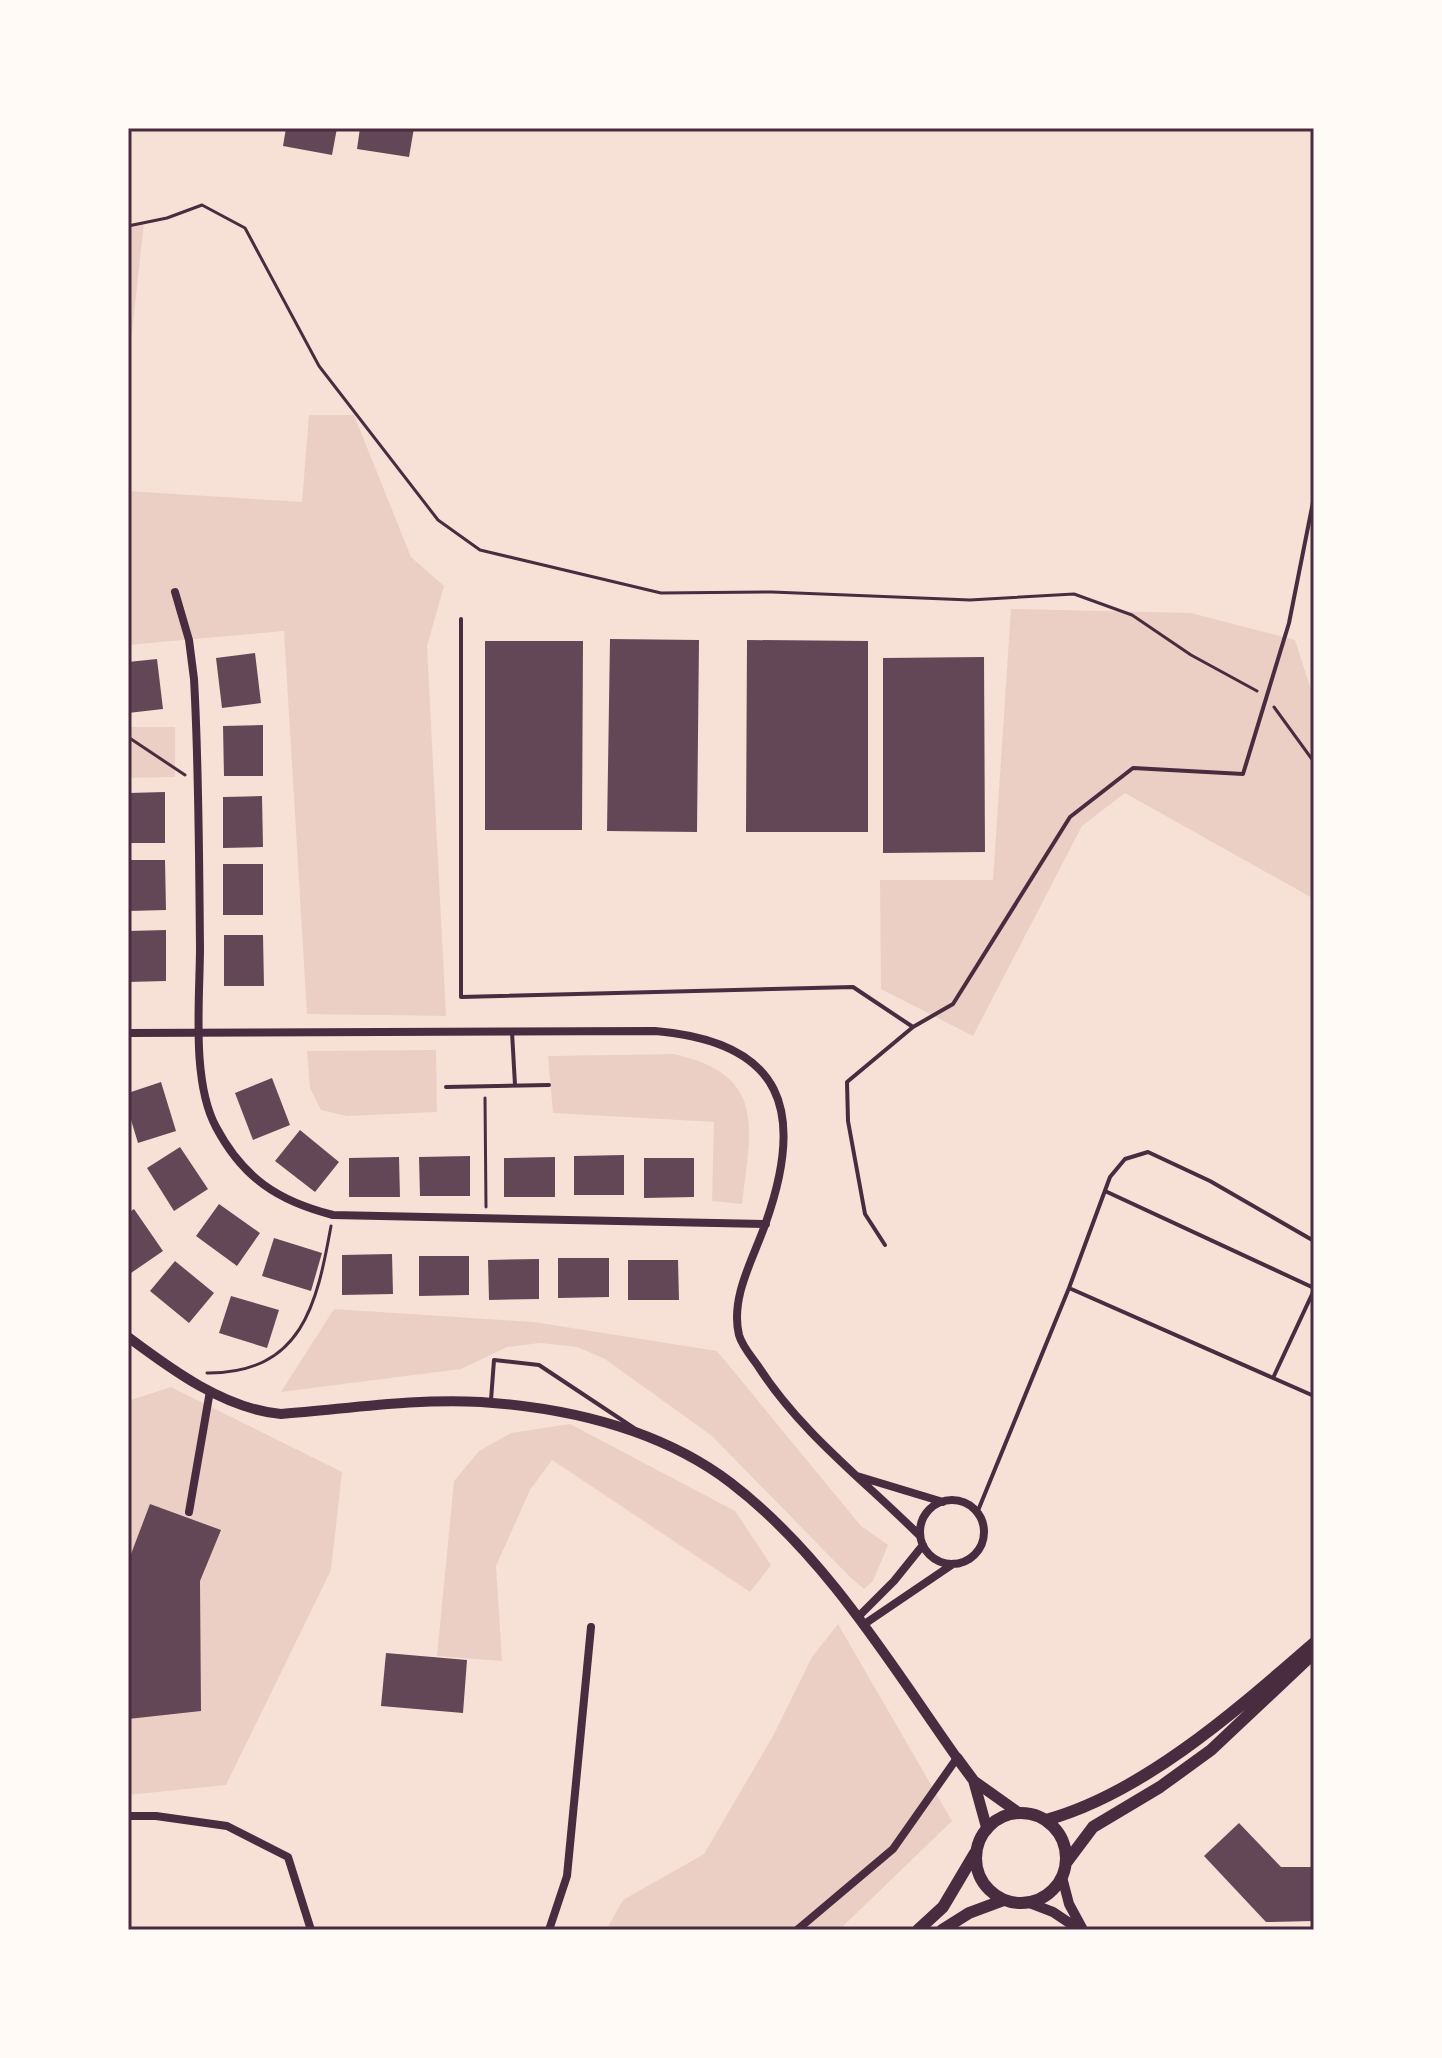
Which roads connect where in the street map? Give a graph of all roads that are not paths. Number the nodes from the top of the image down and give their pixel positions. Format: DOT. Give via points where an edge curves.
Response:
graph roads {
  1 [pos="1314,497"];
  2 [pos="175,592"];
  3 [pos="461,619"];
  4 [pos="913,1027"];
  5 [pos="512,1031"];
  6 [pos="200,1032"];
  7 [pos="128,1033"];
  8 [pos="515,1085"];
  9 [pos="549,1085"];
  10 [pos="446,1087"];
  11 [pos="1105,1191"];
  12 [pos="766,1224"];
  13 [pos="1314,1241"];
  14 [pos="885,1245"];
  15 [pos="1069,1288"];
  16 [pos="1314,1289"];
  17 [pos="128,1337"];
  18 [pos="1273,1378"];
  19 [pos="210,1391"];
  20 [pos="1314,1395"];
  21 [pos="491,1403"];
  22 [pos="646,1436"];
  23 [pos="856,1476"];
  24 [pos="943,1502"];
  25 [pos="189,1512"];
  26 [pos="977,1513"];
  27 [pos="922,1541"];
  28 [pos="953,1564"];
  29 [pos="861,1621"];
  30 [pos="591,1627"];
  31 [pos="1314,1643"];
  32 [pos="1314,1653"];
  33 [pos="957,1758"];
  34 [pos="974,1781"];
  35 [pos="1019,1813"];
  36 [pos="128,1816"];
  37 [pos="1046,1820"];
  38 [pos="987,1829"];
  39 [pos="977,1850"];
  40 [pos="1066,1863"];
  41 [pos="1062,1877"];
  42 [pos="1004,1900"];
  43 [pos="1027,1902"];
  44 [pos="311,1930"];
  45 [pos="549,1930"];
  46 [pos="797,1930"];
  47 [pos="918,1930"];
  48 [pos="942,1930"];
  49 [pos="1082,1930"];
  1 -- 4 [label="lane" via="1289,623 1243,774 1133,768 1070,817 953,1004"];
  2 -- 6 [label="street" via="194,679"];
  3 -- 4 [label="lane" via="461,997 853,987"];
  4 -- 14 [label="lane" via="847,1082 848,1121 865,1214"];
  5 -- 6 [label="street"];
  5 -- 8 [label="lane"];
  5 -- 12 [label="street" via="683,1033 729,1047 750,1060 766,1075 784,1114 783,1159"];
  6 -- 7 [label="street"];
  6 -- 12 [label="street" via="206,1099 214,1125 249,1174 299,1207 333,1215"];
  8 -- 9 [label="lane"];
  8 -- 10 [label="lane"];
  11 -- 13 [label="lane" via="1125,1159 1148,1152"];
  11 -- 15 [label="lane"];
  11 -- 16 [label="lane"];
  12 -- 23 [label="street" via="736,1314 740,1339 777,1396"];
  15 -- 18 [label="lane"];
  15 -- 26 [label="lane"];
  16 -- 18 [label="lane"];
  17 -- 19 [label="street"];
  18 -- 20 [label="lane"];
  19 -- 21 [label="street" via="261,1412 281,1414 422,1402"];
  19 -- 25 [label="street"];
  21 -- 22 [label="street" via="589,1418"];
  21 -- 22 [label="lane" via="494,1360 539,1365"];
  22 -- 29 [label="street" via="730,1482 766,1514"];
  23 -- 24 [label="street"];
  23 -- 27 [label="street"];
  24 -- 26 [label="street" via="959,1501"];
  24 -- 27 [label="street" via="923,1518"];
  26 -- 28 [label="street" via="984,1531 978,1550"];
  27 -- 28 [label="street" via="935,1559"];
  27 -- 29 [label="street"];
  28 -- 29 [label="street"];
  29 -- 33 [label="street"];
  30 -- 45 [label="street" via="567,1876"];
  31 -- 37 [label="main road" via="1151,1772 1087,1807"];
  32 -- 40 [label="main road" via="1211,1750 1093,1827"];
  33 -- 34 [label="main road"];
  33 -- 46 [label="street" via="893,1849"];
  34 -- 35 [label="main road"];
  34 -- 38 [label="main road"];
  35 -- 37 [label="main road"];
  35 -- 38 [label="main road" via="998,1819"];
  36 -- 44 [label="street" via="227,1826 288,1857"];
  37 -- 40 [label="main road" via="1063,1842"];
  38 -- 39 [label="main road"];
  39 -- 42 [label="main road" via="982,1880"];
  39 -- 47 [label="main road" via="943,1907"];
  40 -- 41 [label="main road"];
  41 -- 43 [label="main road" via="1048,1894"];
  41 -- 49 [label="street"];
  42 -- 43 [label="main road"];
  42 -- 48 [label="main road"];
  43 -- 49 [label="street"];
}
